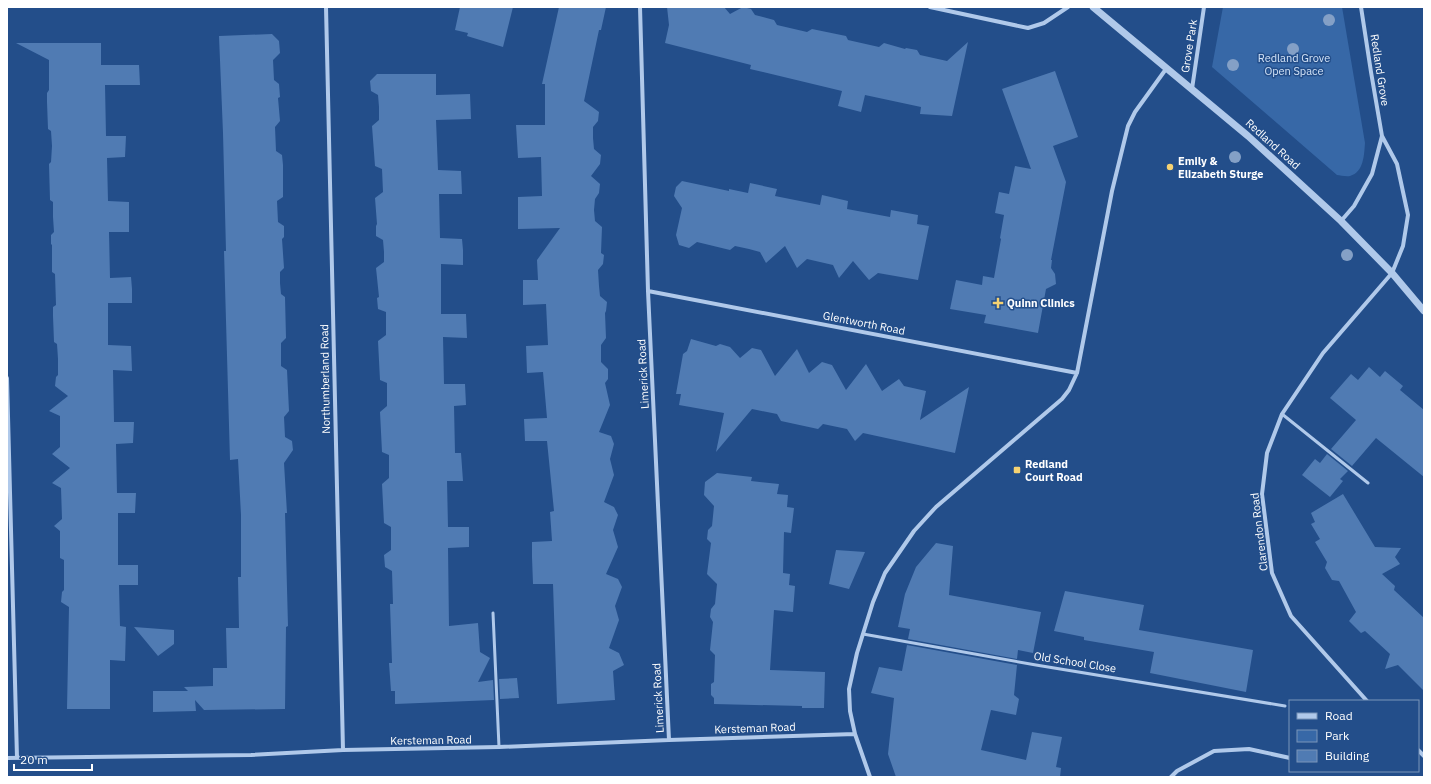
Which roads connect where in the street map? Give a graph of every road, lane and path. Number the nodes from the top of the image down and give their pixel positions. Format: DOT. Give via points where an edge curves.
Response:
graph roads {
  1 [pos="326,7"];
  2 [pos="640,7"];
  3 [pos="930,7"];
  4 [pos="1068,7"];
  5 [pos="1094,7"];
  6 [pos="1204,7"];
  7 [pos="1361,7"];
  8 [pos="1166,69"];
  9 [pos="1192,89"];
  10 [pos="1382,136"];
  11 [pos="1341,221"];
  12 [pos="1392,273"];
  13 [pos="648,291"];
  14 [pos="1424,311"];
  15 [pos="1077,373"];
  16 [pos="7,378"];
  17 [pos="1282,414"];
  18 [pos="1368,483"];
  19 [pos="493,613"];
  20 [pos="863,634"];
  21 [pos="1366,700"];
  22 [pos="1285,706"];
  23 [pos="855,734"];
  24 [pos="669,740"];
  25 [pos="499,747"];
  26 [pos="343,750"];
  27 [pos="7,758"];
  28 [pos="17,758"];
  29 [pos="1289,758"];
  30 [pos="870,777"];
  31 [pos="1172,777"];
  1 -- 26 [label="street, Northumberland Road"];
  2 -- 13 [label="street, Limerick Road"];
  3 -- 4 [label="street" via="1028,28 1044,23"];
  5 -- 8 [label="street, Redland Road"];
  6 -- 9 [label="street, Grove Park"];
  7 -- 10 [label="street, Redland Grove"];
  8 -- 9 [label="street, Redland Road"];
  8 -- 15 [label="street" via="1128,126 1112,191"];
  9 -- 11 [label="street, Redland Road"];
  10 -- 11 [label="street, Redland Grove" via="1372,174 1354,206"];
  10 -- 12 [label="street, Redland Grove" via="1397,164 1408,215 1403,246"];
  11 -- 12 [label="street, Redland Road"];
  12 -- 14 [label="street, Redland Road"];
  12 -- 17 [label="street, Clarendon Road" via="1323,353"];
  13 -- 15 [label="street, Glentworth Road"];
  13 -- 24 [label="street, Limerick Road"];
  15 -- 20 [label="street" via="1062,399 936,507 914,531 885,573"];
  16 -- 28 [label="street"];
  17 -- 18 [label="lane"];
  17 -- 21 [label="street, Clarendon Road" via="1267,453 1262,494 1272,573 1291,616"];
  19 -- 25 [label="lane"];
  20 -- 22 [label="lane, Old School Close"];
  20 -- 23 [label="street" via="849,689 850,712"];
  23 -- 24 [label="street, Kersteman Road"];
  23 -- 30 [label="street"];
  24 -- 25 [label="street, Kersteman Road"];
  25 -- 26 [label="street, Kersteman Road"];
  26 -- 28 [label="street, Kersteman Road" via="251,755"];
  27 -- 28 [label="street, Kersteman Road"];
  29 -- 31 [label="street" via="1249,749 1214,751 1177,771"];
}
